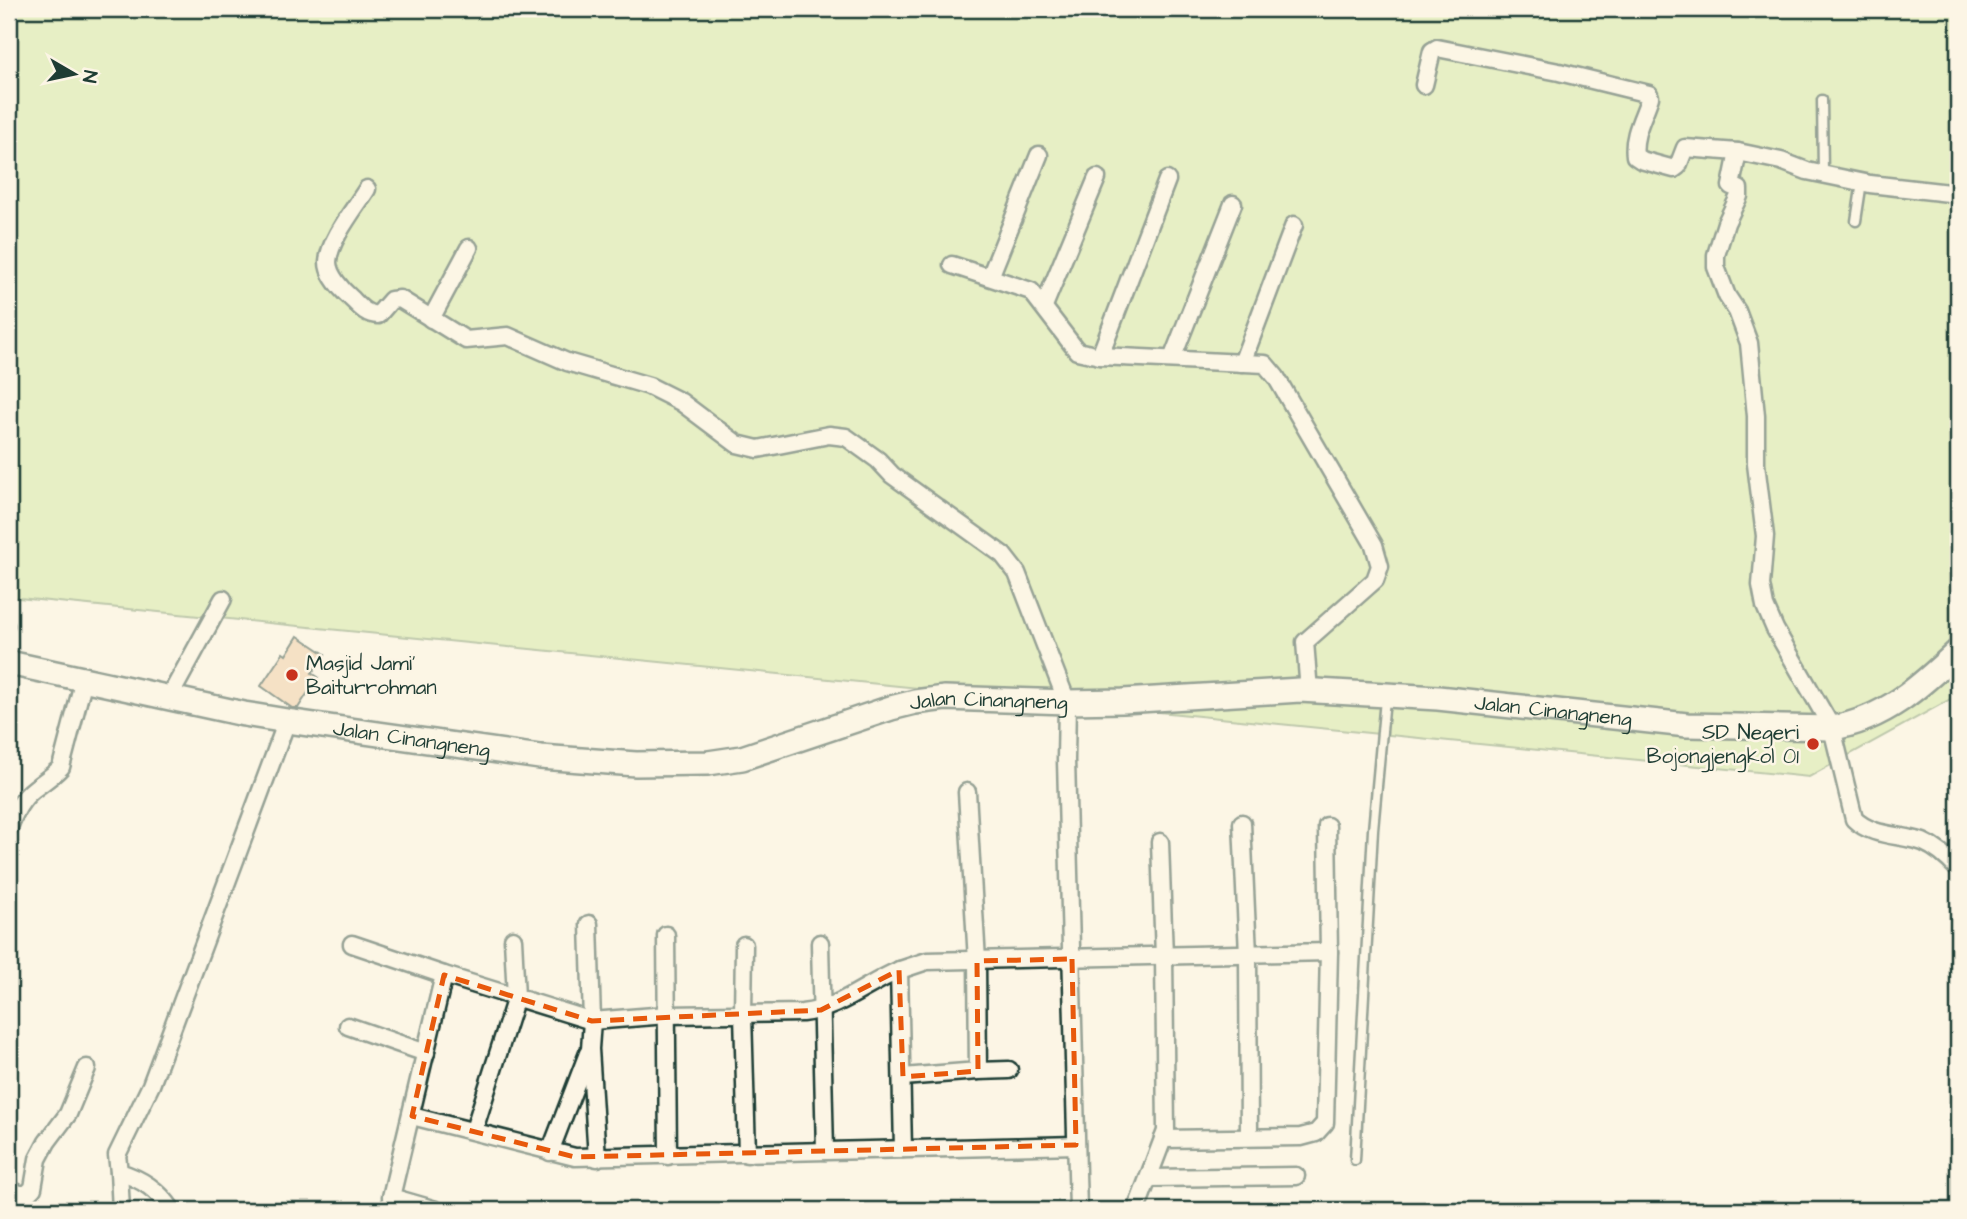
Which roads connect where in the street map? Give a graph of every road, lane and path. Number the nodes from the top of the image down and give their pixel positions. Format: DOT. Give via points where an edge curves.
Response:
graph roads {
  1 [pos="1424,85"];
  2 [pos="1822,100"];
  3 [pos="1738,152"];
  4 [pos="1040,155"];
  5 [pos="1823,173"];
  6 [pos="1097,178"];
  7 [pos="1167,180"];
  8 [pos="1862,182"];
  9 [pos="367,189"];
  10 [pos="1958,194"];
  11 [pos="1233,204"];
  12 [pos="1856,221"];
  13 [pos="1294,225"];
  14 [pos="469,248"];
  15 [pos="952,265"];
  16 [pos="990,278"];
  17 [pos="1044,306"];
  18 [pos="431,319"];
  19 [pos="1100,356"];
  20 [pos="1172,359"];
  21 [pos="1242,363"];
  22 [pos="223,600"];
  23 [pos="1958,651"];
  24 [pos="9,663"];
  25 [pos="84,679"];
  26 [pos="1309,691"];
  27 [pos="1385,696"];
  28 [pos="169,698"];
  29 [pos="1067,702"];
  30 [pos="287,721"];
  31 [pos="1832,728"];
  32 [pos="967,792"];
  33 [pos="1242,823"];
  34 [pos="1327,826"];
  35 [pos="9,828"];
  36 [pos="1160,842"];
  37 [pos="1958,869"];
  38 [pos="589,924"];
  39 [pos="666,935"];
  40 [pos="513,939"];
  41 [pos="820,943"];
  42 [pos="352,944"];
  43 [pos="744,945"];
  44 [pos="1329,952"];
  45 [pos="1248,954"];
  46 [pos="1164,957"];
  47 [pos="1072,959"];
  48 [pos="977,961"];
  49 [pos="899,970"];
  50 [pos="444,975"];
  51 [pos="516,997"];
  52 [pos="821,1010"];
  53 [pos="743,1014"];
  54 [pos="667,1015"];
  55 [pos="592,1021"];
  56 [pos="348,1026"];
  57 [pos="590,1049"];
  58 [pos="426,1053"];
  59 [pos="87,1068"];
  60 [pos="1009,1070"];
  61 [pos="978,1071"];
  62 [pos="903,1077"];
  63 [pos="412,1115"];
  64 [pos="474,1130"];
  65 [pos="1249,1137"];
  66 [pos="1164,1139"];
  67 [pos="1076,1145"];
  68 [pos="903,1149"];
  69 [pos="550,1152"];
  70 [pos="825,1152"];
  71 [pos="747,1154"];
  72 [pos="668,1156"];
  73 [pos="597,1158"];
  74 [pos="1355,1160"];
  75 [pos="120,1172"];
  76 [pos="1296,1176"];
  77 [pos="1150,1178"];
  78 [pos="9,1189"];
  79 [pos="389,1204"];
  80 [pos="121,1210"];
  81 [pos="172,1210"];
  82 [pos="436,1210"];
  83 [pos="1078,1210"];
  84 [pos="1136,1210"];
  1 -- 3 [label="street" via="1432,51 1437,48 1559,72 1648,93 1635,137 1635,156 1641,160 1674,169 1685,148"];
  2 -- 5 [label="lane"];
  3 -- 5 [label="street"];
  3 -- 31 [label="street" via="1731,186 1740,190 1740,196 1726,223 1716,267 1749,343 1765,536 1761,585 1775,629"];
  4 -- 16 [label="street"];
  5 -- 8 [label="street"];
  6 -- 17 [label="street"];
  7 -- 19 [label="street"];
  8 -- 10 [label="street"];
  8 -- 12 [label="lane"];
  9 -- 18 [label="street" via="332,247 328,262 332,274 345,293 370,314 378,315 391,300 400,299"];
  11 -- 20 [label="street"];
  13 -- 21 [label="street"];
  14 -- 18 [label="street"];
  15 -- 16 [label="street"];
  16 -- 17 [label="street" via="1031,291"];
  17 -- 19 [label="street" via="1077,351"];
  18 -- 29 [label="street" via="466,340 508,337 567,362 649,386 681,402 737,444 758,449 829,435 846,437 1010,563"];
  19 -- 20 [label="street"];
  20 -- 21 [label="street"];
  21 -- 26 [label="street" via="1265,364 1276,377 1374,545 1380,566 1375,580 1305,642"];
  22 -- 28 [label="street"];
  23 -- 31 [label="street, Jalan Cinangneng" via="1906,697 1854,724"];
  24 -- 25 [label="street, Jalan Cinangneng"];
  25 -- 28 [label="street, Jalan Cinangneng"];
  25 -- 35 [label="street" via="61,766 19,805"];
  26 -- 27 [label="street, Jalan Cinangneng"];
  26 -- 29 [label="street, Jalan Cinangneng"];
  27 -- 31 [label="street, Jalan Cinangneng" via="1687,725"];
  27 -- 74 [label="lane"];
  28 -- 30 [label="street, Jalan Cinangneng"];
  29 -- 30 [label="street, Jalan Cinangneng" via="945,698 915,702 776,748 708,763 636,764 540,757"];
  29 -- 47 [label="street"];
  30 -- 75 [label="street" via="151,1084 117,1155"];
  31 -- 37 [label="street" via="1854,819 1872,831 1923,842"];
  32 -- 48 [label="street"];
  33 -- 45 [label="street"];
  34 -- 44 [label="street"];
  36 -- 46 [label="street"];
  38 -- 55 [label="street"];
  39 -- 54 [label="street"];
  40 -- 51 [label="street"];
  41 -- 52 [label="street"];
  42 -- 50 [label="street"];
  43 -- 53 [label="street"];
  44 -- 45 [label="street"];
  44 -- 65 [label="street" via="1325,1123 1316,1133 1301,1137"];
  45 -- 46 [label="street"];
  45 -- 65 [label="street"];
  46 -- 47 [label="street"];
  46 -- 66 [label="street"];
  47 -- 48 [label="street"];
  47 -- 67 [label="street"];
  48 -- 49 [label="street" via="927,961"];
  48 -- 61 [label="street"];
  49 -- 52 [label="street"];
  49 -- 62 [label="street"];
  50 -- 51 [label="street"];
  50 -- 58 [label="street"];
  51 -- 55 [label="street"];
  51 -- 64 [label="street"];
  52 -- 53 [label="street"];
  52 -- 70 [label="street"];
  53 -- 54 [label="street"];
  53 -- 71 [label="street"];
  54 -- 55 [label="street"];
  54 -- 72 [label="street"];
  55 -- 57 [label="street"];
  56 -- 58 [label="street"];
  57 -- 69 [label="street"];
  57 -- 73 [label="street"];
  58 -- 63 [label="street"];
  59 -- 78 [label="street" via="68,1114 38,1159 33,1188 27,1194"];
  60 -- 61 [label="street"];
  61 -- 62 [label="street"];
  62 -- 68 [label="street"];
  63 -- 64 [label="street"];
  63 -- 79 [label="street"];
  64 -- 69 [label="street"];
  65 -- 66 [label="street"];
  66 -- 77 [label="street"];
  67 -- 68 [label="street"];
  67 -- 83 [label="street"];
  68 -- 70 [label="street"];
  69 -- 73 [label="street"];
  70 -- 71 [label="street"];
  71 -- 72 [label="street"];
  72 -- 73 [label="street"];
  75 -- 80 [label="street"];
  75 -- 81 [label="street" via="147,1183"];
  76 -- 77 [label="street"];
  77 -- 84 [label="street"];
  79 -- 82 [label="street"];
}
